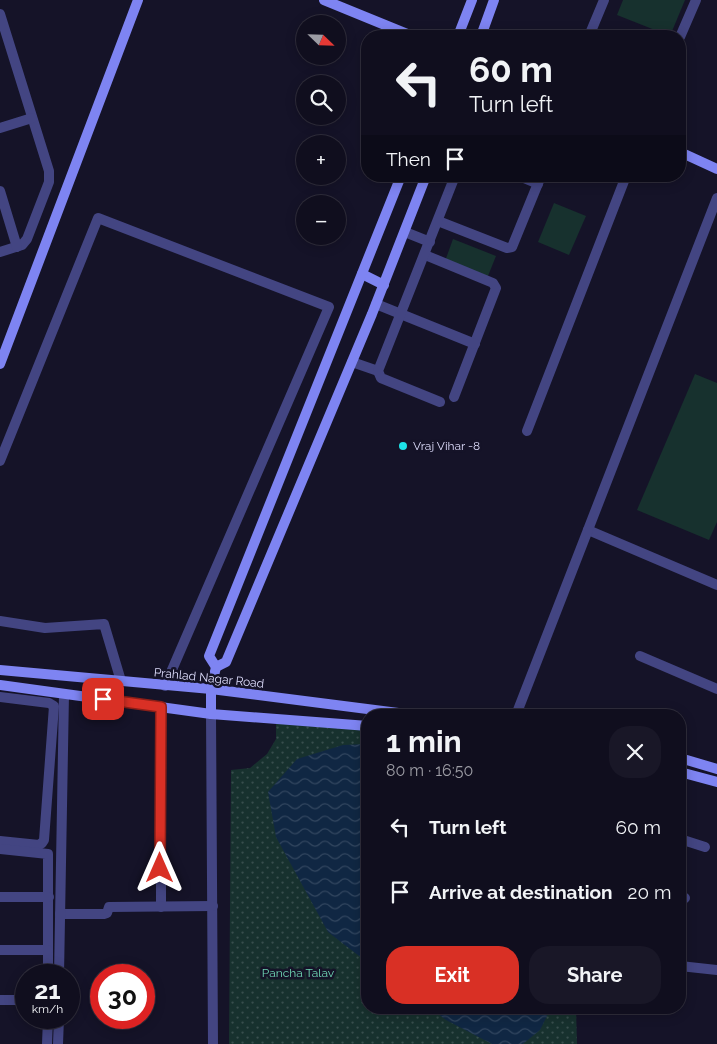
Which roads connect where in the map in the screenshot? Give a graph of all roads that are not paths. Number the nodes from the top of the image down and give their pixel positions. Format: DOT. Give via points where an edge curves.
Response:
graph roads {
  1 [pos="138,0"];
  2 [pos="324,0"];
  3 [pos="472,0"];
  4 [pos="494,0"];
  5 [pos="604,0"];
  6 [pos="696,0"];
  7 [pos="0,14"];
  8 [pos="397,30"];
  9 [pos="460,30"];
  10 [pos="483,30"];
  11 [pos="592,30"];
  12 [pos="683,30"];
  13 [pos="32,118"];
  14 [pos="0,128"];
  15 [pos="686,155"];
  16 [pos="717,169"];
  17 [pos="400,182"];
  18 [pos="424,182"];
  19 [pos="453,182"];
  20 [pos="538,182"];
  21 [pos="624,182"];
  22 [pos="0,191"];
  23 [pos="717,198"];
  24 [pos="438,221"];
  25 [pos="404,232"];
  26 [pos="430,242"];
  27 [pos="17,247"];
  28 [pos="0,252"];
  29 [pos="424,255"];
  30 [pos="362,274"];
  31 [pos="384,285"];
  32 [pos="376,304"];
  33 [pos="401,313"];
  34 [pos="475,344"];
  35 [pos="352,362"];
  36 [pos="0,364"];
  37 [pos="378,371"];
  38 [pos="454,398"];
  39 [pos="440,402"];
  40 [pos="527,431"];
  41 [pos="0,461"];
  42 [pos="588,530"];
  43 [pos="717,586"];
  44 [pos="0,622"];
  45 [pos="640,656"];
  46 [pos="216,667"];
  47 [pos="0,670"];
  48 [pos="121,681"];
  49 [pos="0,685"];
  50 [pos="165,686"];
  51 [pos="717,689"];
  52 [pos="211,690"];
  53 [pos="64,694"];
  54 [pos="0,698"];
  55 [pos="161,707"];
  56 [pos="365,709"];
  57 [pos="518,709"];
  58 [pos="211,714"];
  59 [pos="361,725"];
  60 [pos="686,760"];
  61 [pos="717,769"];
  62 [pos="686,774"];
  63 [pos="717,782"];
  64 [pos="686,841"];
  65 [pos="0,842"];
  66 [pos="705,846"];
  67 [pos="0,849"];
  68 [pos="0,897"];
  69 [pos="49,897"];
  70 [pos="213,906"];
  71 [pos="161,907"];
  72 [pos="60,914"];
  73 [pos="0,950"];
  74 [pos="48,950"];
  75 [pos="48,964"];
  76 [pos="60,964"];
  77 [pos="686,967"];
  78 [pos="717,970"];
  79 [pos="0,1000"];
  80 [pos="15,1000"];
  81 [pos="48,1029"];
  82 [pos="59,1029"];
  83 [pos="47,1044"];
  84 [pos="58,1044"];
  85 [pos="214,1044"];
  1 -- 36 [label="street"];
  2 -- 8 [label="street"];
  3 -- 9 [label="street"];
  4 -- 10 [label="street"];
  5 -- 11 [label="street"];
  6 -- 12 [label="street"];
  7 -- 13 [label="street"];
  13 -- 14 [label="street"];
  13 -- 27 [label="street" via="49,177 27,239"];
  15 -- 16 [label="street"];
  17 -- 30 [label="street"];
  18 -- 25 [label="street"];
  19 -- 24 [label="street"];
  20 -- 24 [label="street" via="510,249"];
  21 -- 40 [label="street"];
  22 -- 27 [label="street"];
  23 -- 42 [label="street"];
  24 -- 26 [label="street"];
  25 -- 26 [label="street"];
  25 -- 31 [label="street"];
  26 -- 29 [label="street"];
  27 -- 28 [label="street"];
  29 -- 33 [label="street"];
  29 -- 34 [label="street" via="495,285 496,291"];
  30 -- 31 [label="street"];
  30 -- 46 [label="street" via="209,656"];
  31 -- 32 [label="street"];
  32 -- 33 [label="street"];
  32 -- 35 [label="street"];
  33 -- 34 [label="street"];
  33 -- 37 [label="street"];
  34 -- 38 [label="street"];
  35 -- 37 [label="street"];
  35 -- 46 [label="street" via="226,662"];
  37 -- 39 [label="street" via="381,378"];
  41 -- 50 [label="street" via="98,218 329,307"];
  42 -- 43 [label="street"];
  42 -- 57 [label="street"];
  44 -- 48 [label="street" via="45,628 104,624"];
  45 -- 51 [label="street"];
  46 -- 52 [label="street"];
  47 -- 48 [label="street, Prahlad Nagar Road"];
  48 -- 50 [label="street, Prahlad Nagar Road"];
  49 -- 53 [label="street"];
  50 -- 52 [label="street, Prahlad Nagar Road"];
  52 -- 56 [label="street, Prahlad Nagar Road"];
  52 -- 58 [label="street"];
  53 -- 55 [label="street"];
  53 -- 72 [label="street"];
  54 -- 65 [label="street" via="54,706 44,840 39,845"];
  55 -- 58 [label="street"];
  55 -- 71 [label="street"];
  58 -- 59 [label="street"];
  58 -- 70 [label="street"];
  60 -- 61 [label="street"];
  62 -- 63 [label="street"];
  64 -- 66 [label="street"];
  67 -- 69 [label="street" via="48,854"];
  68 -- 69 [label="street"];
  69 -- 74 [label="street"];
  70 -- 71 [label="street"];
  70 -- 85 [label="street"];
  71 -- 72 [label="street" via="109,907 104,914"];
  72 -- 76 [label="street"];
  73 -- 74 [label="street"];
  74 -- 75 [label="street"];
  77 -- 78 [label="street"];
  79 -- 80 [label="street"];
  81 -- 83 [label="street"];
  82 -- 84 [label="street"];
}
